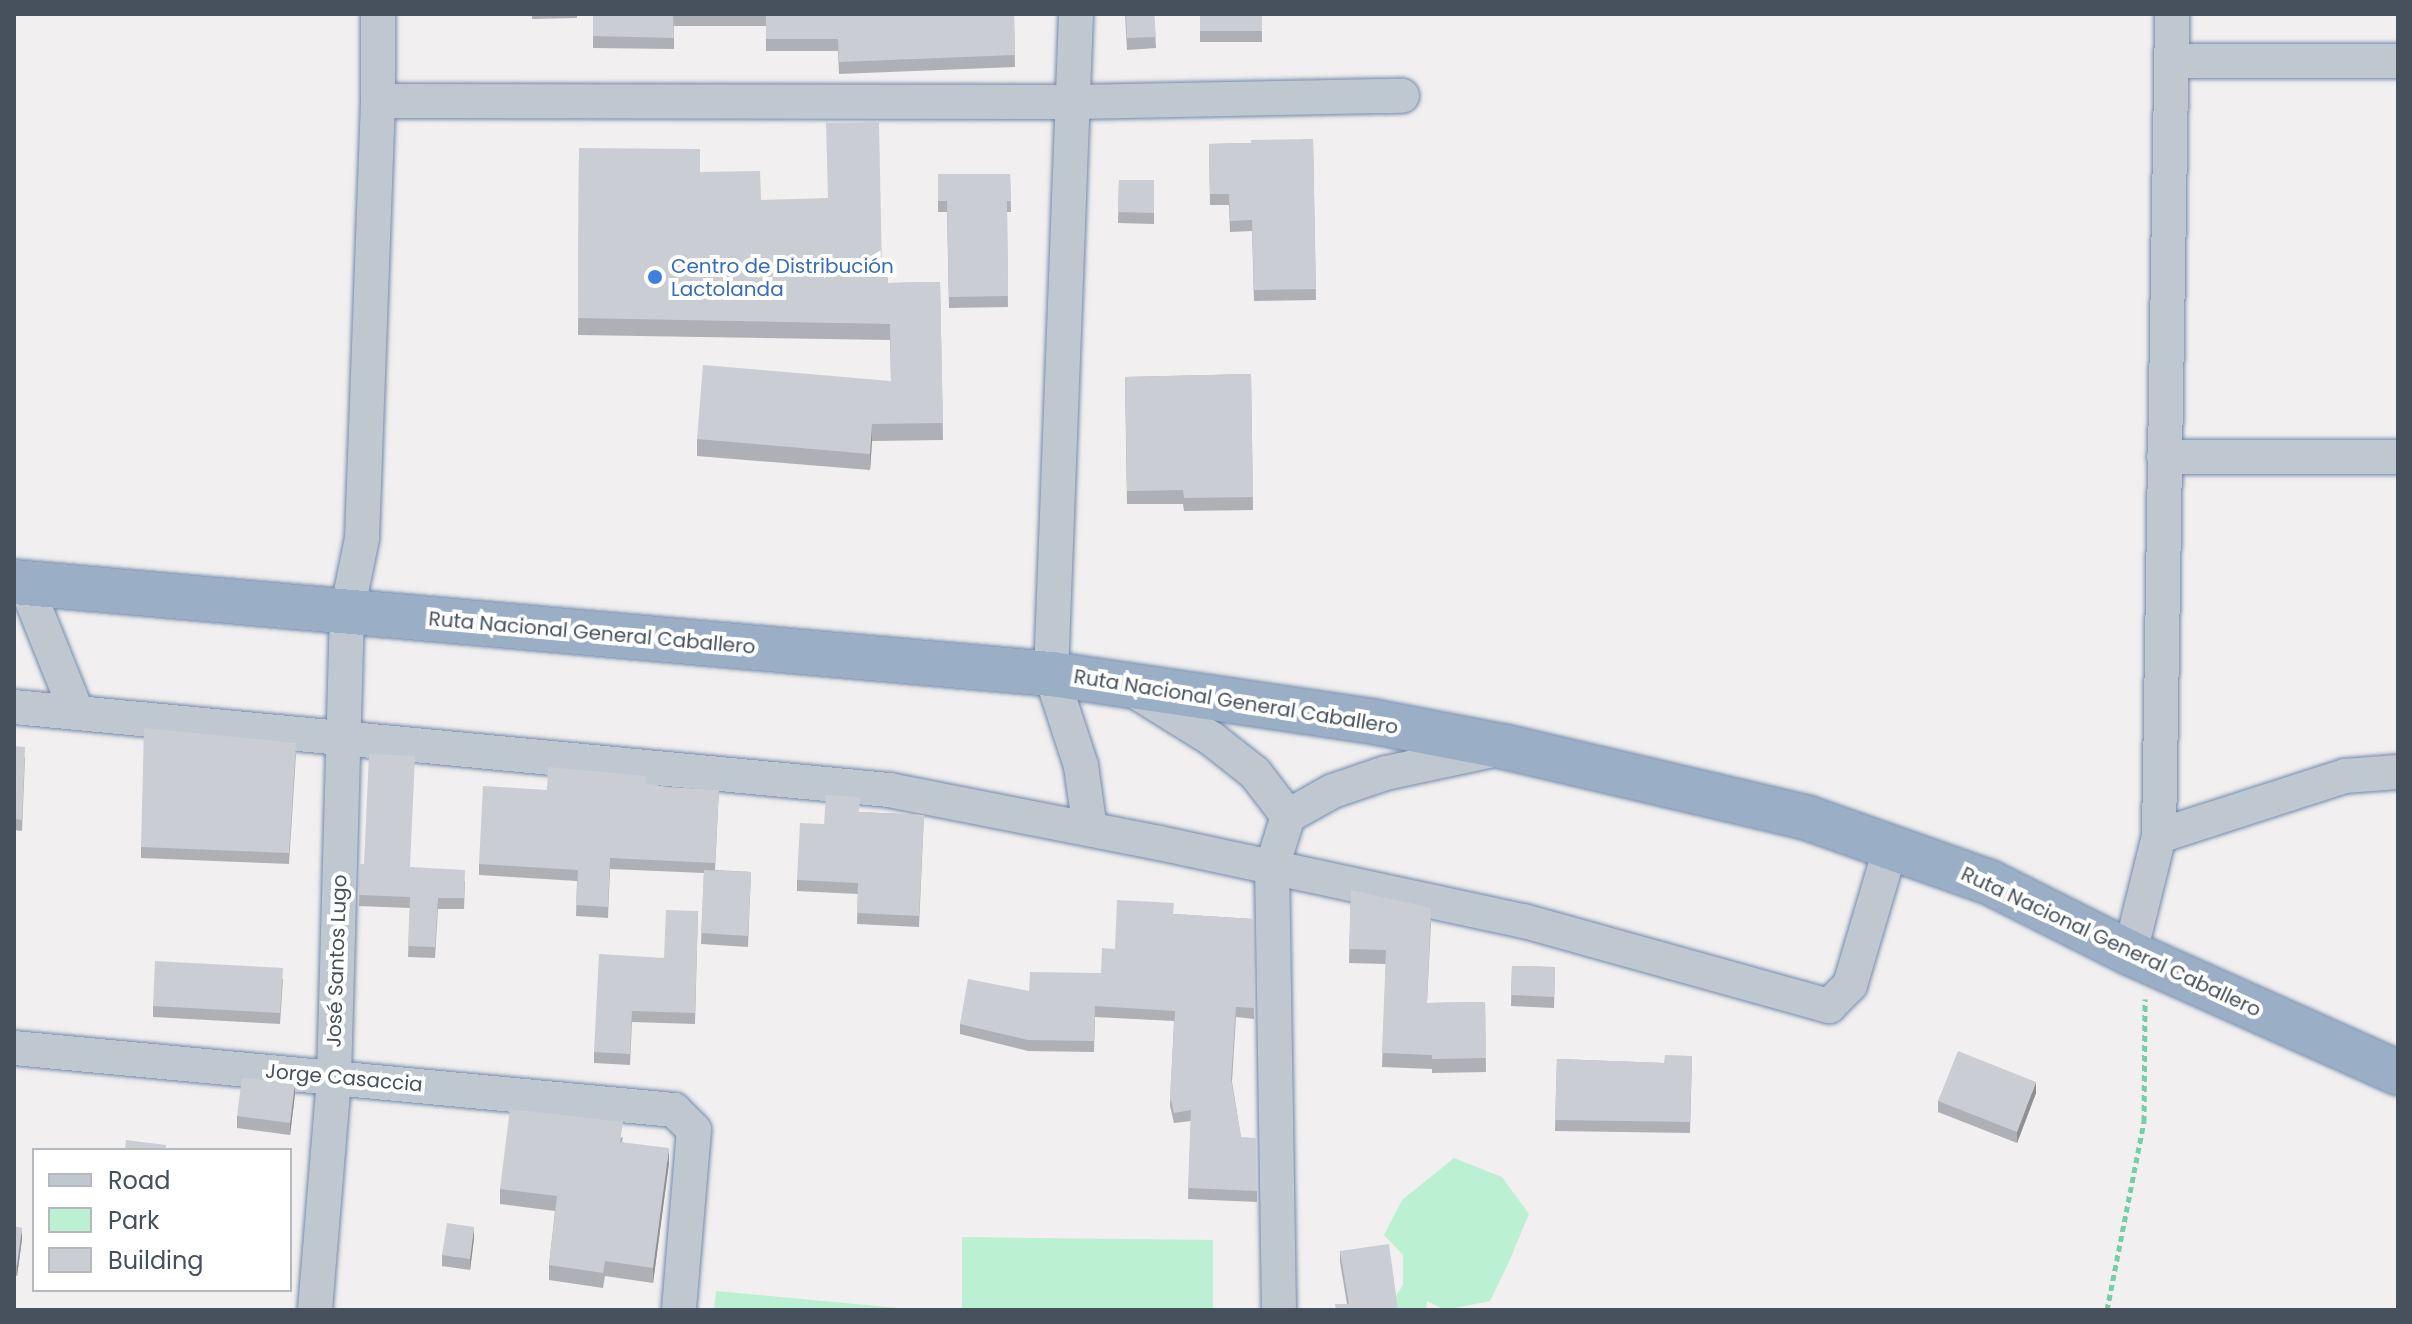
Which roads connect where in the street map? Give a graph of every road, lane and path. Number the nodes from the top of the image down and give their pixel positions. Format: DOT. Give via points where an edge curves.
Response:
graph roads {
  1 [pos="378,14"];
  2 [pos="1076,14"];
  3 [pos="2172,14"];
  4 [pos="2171,61"];
  5 [pos="2398,61"];
  6 [pos="1402,96"];
  7 [pos="378,101"];
  8 [pos="1075,102"];
  9 [pos="2164,457"];
  10 [pos="2398,457"];
  11 [pos="20,583"];
  12 [pos="347,612"];
  13 [pos="1051,674"];
  14 [pos="1126,685"];
  15 [pos="14,707"];
  16 [pos="77,713"];
  17 [pos="343,738"];
  18 [pos="1506,747"];
  19 [pos="2398,772"];
  20 [pos="1288,816"];
  21 [pos="1090,829"];
  22 [pos="2159,836"];
  23 [pos="1891,847"];
  24 [pos="1272,867"];
  25 [pos="2138,957"];
  26 [pos="14,1048"];
  27 [pos="2398,1073"];
  28 [pos="334,1077"];
  29 [pos="315,1310"];
  30 [pos="679,1310"];
  31 [pos="1279,1310"];
  32 [pos="2107,1310"];
  1 -- 7 [label="street, José Santos Lugo"];
  2 -- 8 [label="street"];
  3 -- 4 [label="street"];
  4 -- 5 [label="street"];
  4 -- 9 [label="street"];
  6 -- 8 [label="street"];
  7 -- 8 [label="street"];
  7 -- 12 [label="street, José Santos Lugo" via="362,538"];
  8 -- 13 [label="street"];
  9 -- 10 [label="street"];
  9 -- 22 [label="street"];
  11 -- 12 [label="highway, Ruta Nacional General Caballero"];
  11 -- 16 [label="street"];
  12 -- 13 [label="highway, Ruta Nacional General Caballero"];
  12 -- 17 [label="street, José Santos Lugo"];
  13 -- 14 [label="highway, Ruta Nacional General Caballero"];
  13 -- 21 [label="street" via="1081,766"];
  14 -- 18 [label="highway, Ruta Nacional General Caballero"];
  14 -- 20 [label="street" via="1255,773"];
  15 -- 16 [label="street"];
  16 -- 17 [label="street"];
  17 -- 21 [label="street" via="889,790"];
  17 -- 28 [label="street, José Santos Lugo"];
  18 -- 20 [label="street" via="1386,773 1333,791"];
  18 -- 23 [label="highway, Ruta Nacional General Caballero" via="1808,818"];
  19 -- 22 [label="street" via="2345,776"];
  20 -- 24 [label="street"];
  21 -- 24 [label="street"];
  22 -- 25 [label="street"];
  23 -- 24 [label="street" via="1850,985 1829,1006 1524,921"];
  23 -- 25 [label="highway, Ruta Nacional General Caballero" via="1989,882"];
  24 -- 31 [label="street"];
  25 -- 27 [label="highway, Ruta Nacional General Caballero"];
  25 -- 32 [label="path" via="2144,1121"];
  26 -- 28 [label="street, Jorge Casaccia"];
  28 -- 29 [label="street, José Santos Lugo"];
  28 -- 30 [label="street, Jorge Casaccia" via="674,1110 694,1130"];
}
